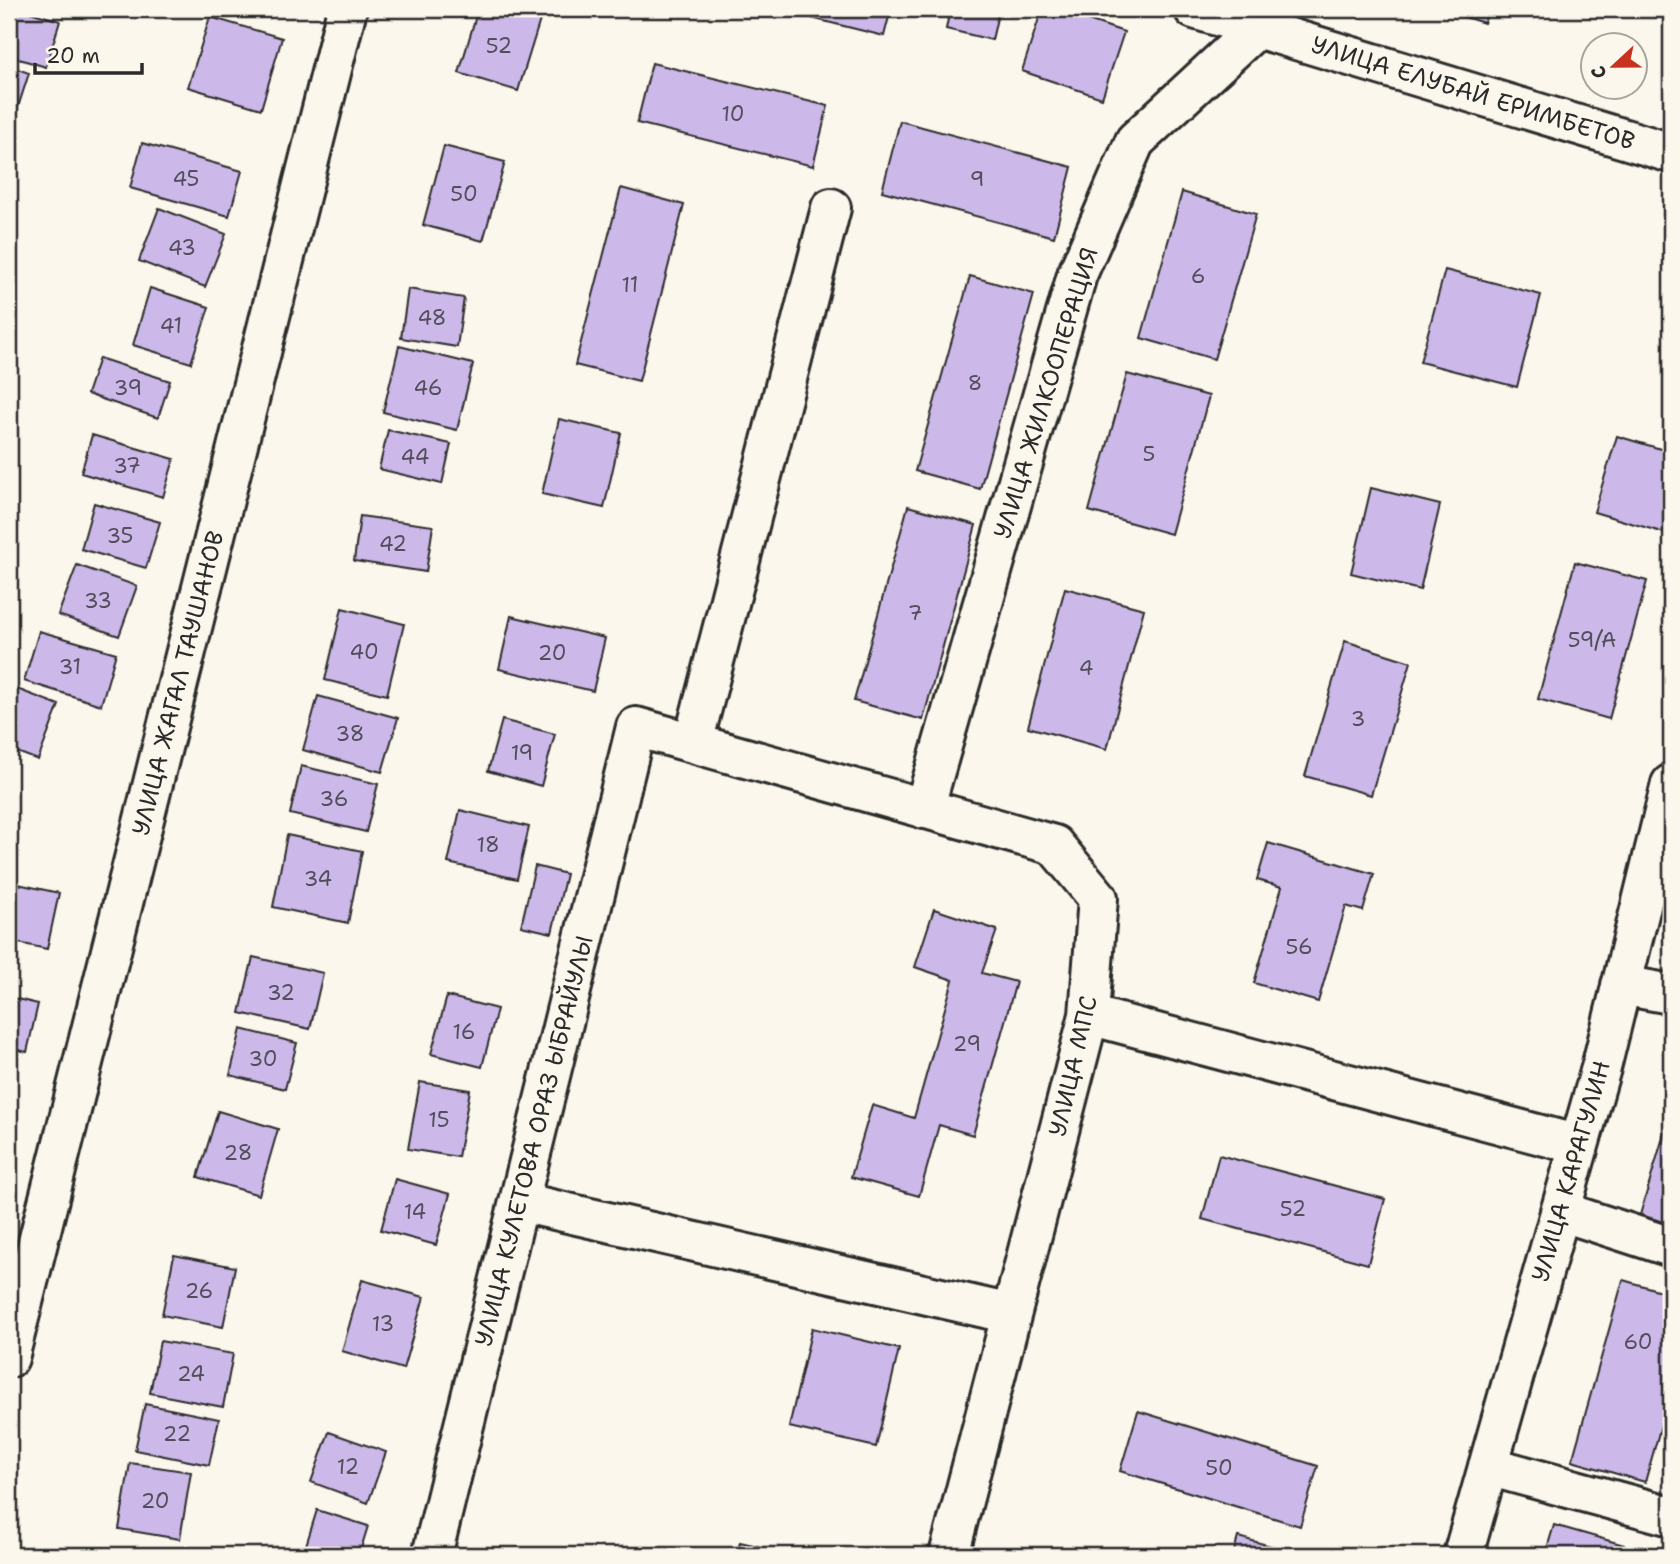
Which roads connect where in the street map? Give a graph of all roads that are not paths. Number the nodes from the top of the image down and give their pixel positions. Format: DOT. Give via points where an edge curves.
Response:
graph roads {
  1 [pos="347,9"];
  2 [pos="1194,9"];
  3 [pos="1257,28"];
  4 [pos="1671,153"];
  5 [pos="831,208"];
  6 [pos="636,727"];
  7 [pos="694,743"];
  8 [pos="1671,784"];
  9 [pos="924,809"];
  10 [pos="1621,985"];
  11 [pos="1671,994"];
  12 [pos="1089,1014"];
  13 [pos="1579,1145"];
  14 [pos="520,1202"];
  15 [pos="1560,1211"];
  16 [pos="1671,1247"];
  17 [pos="1011,1314"];
  18 [pos="9,1357"];
  19 [pos="1488,1466"];
  20 [pos="1671,1516"];
  21 [pos="432,1555"];
  22 [pos="949,1555"];
  23 [pos="1463,1555"];
  1 -- 18 [label="street, УЛИЦА ЖАГАЛ ТАУШАНОВ"];
  2 -- 3 [label="street, УЛИЦА ЕЛУБАЙ ЕРИМБЕТОВ"];
  3 -- 4 [label="street, УЛИЦА ЕЛУБАЙ ЕРИМБЕТОВ"];
  3 -- 9 [label="street, УЛИЦА ЖИЛКООПЕРАЦИЯ" via="1135,141 1077,275"];
  5 -- 7 [label="street"];
  6 -- 7 [label="street, УЛИЦА МПС"];
  6 -- 14 [label="street, УЛИЦА КУЛЕТОВА ОРАЗ ЫБРАЙУЛЫ"];
  7 -- 9 [label="street, УЛИЦА МПС"];
  8 -- 10 [label="street, УЛИЦА КАРАГУЛИН"];
  9 -- 12 [label="street, УЛИЦА МПС" via="1054,845 1098,898"];
  10 -- 11 [label="street"];
  10 -- 13 [label="street, УЛИЦА КАРАГУЛИН"];
  12 -- 13 [label="street"];
  12 -- 17 [label="street, УЛИЦА МПС"];
  13 -- 15 [label="street, УЛИЦА КАРАГУЛИН"];
  14 -- 17 [label="street"];
  14 -- 21 [label="street, УЛИЦА КУЛЕТОВА ОРАЗ ЫБРАЙУЛЫ"];
  15 -- 16 [label="street"];
  15 -- 19 [label="street, УЛИЦА КАРАГУЛИН"];
  17 -- 22 [label="street, УЛИЦА МПС"];
  19 -- 20 [label="street"];
  19 -- 23 [label="street, УЛИЦА КАРАГУЛИН"];
}
